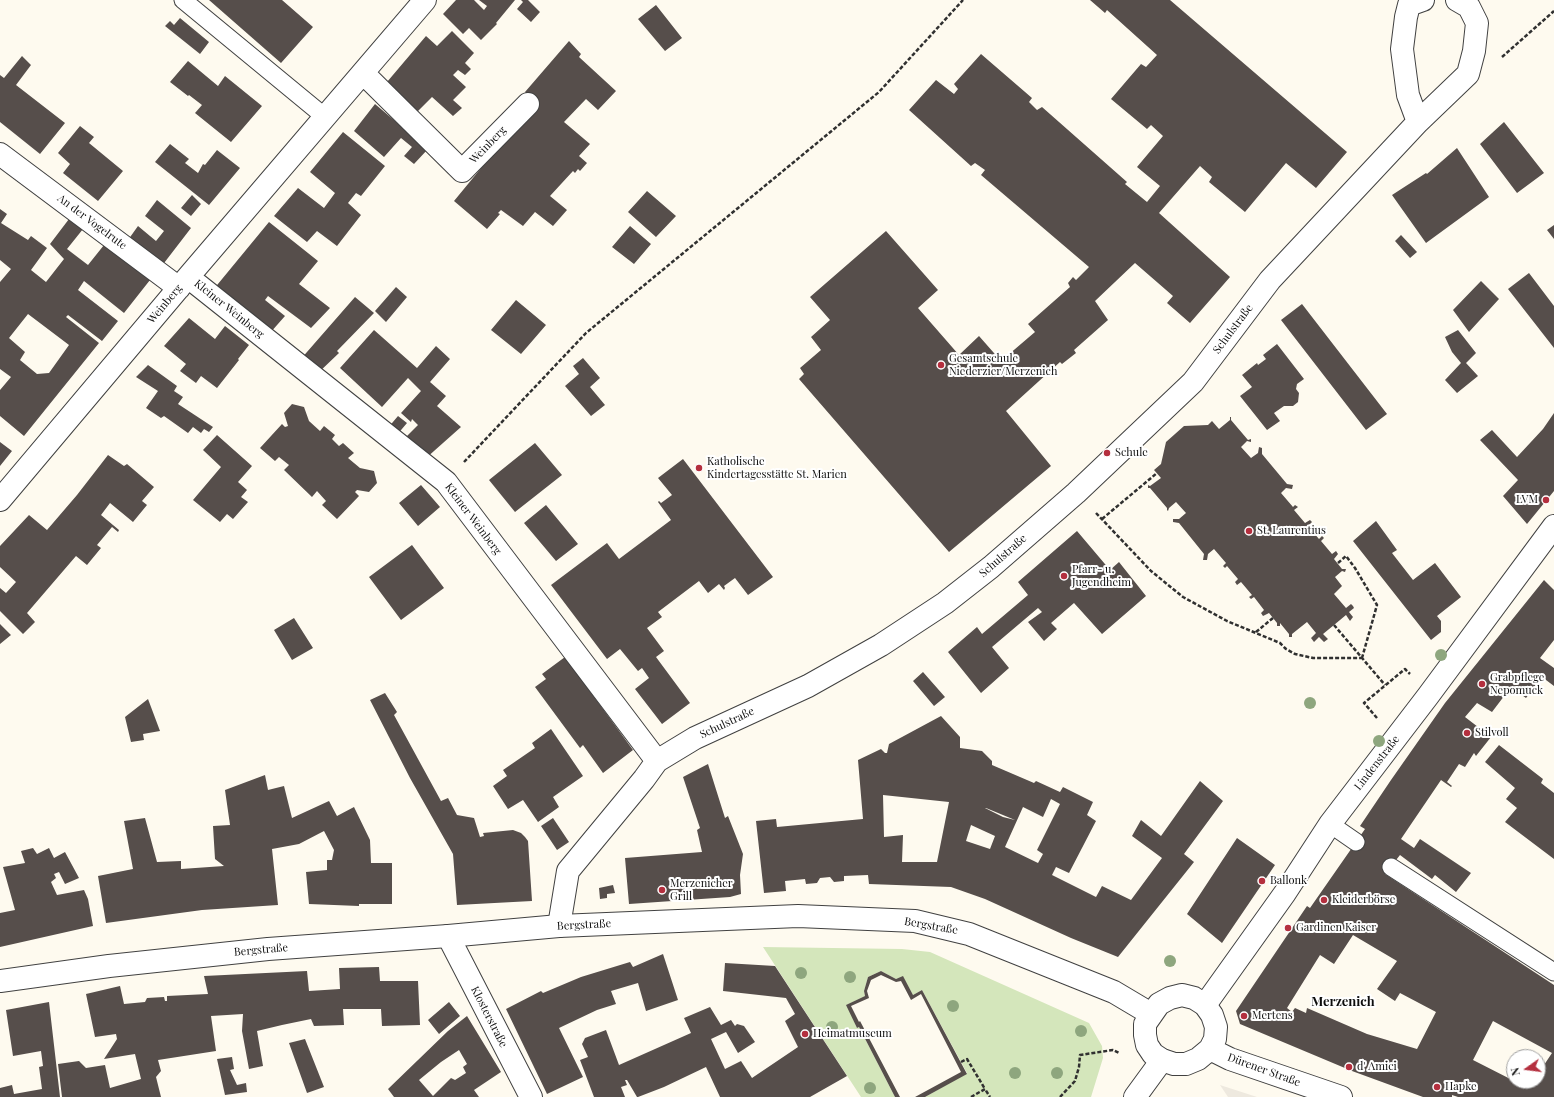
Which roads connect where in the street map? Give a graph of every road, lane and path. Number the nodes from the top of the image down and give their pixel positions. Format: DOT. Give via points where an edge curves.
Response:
graph roads {
  1 [pos="183,0"];
  2 [pos="425,0"];
  3 [pos="963,0"];
  4 [pos="1423,0"];
  5 [pos="1457,0"];
  6 [pos="1554,11"];
  7 [pos="1502,58"];
  8 [pos="362,73"];
  9 [pos="528,104"];
  10 [pos="325,117"];
  11 [pos="1418,122"];
  12 [pos="2,159"];
  13 [pos="184,282"];
  14 [pos="1157,473"];
  15 [pos="446,482"];
  16 [pos="1076,493"];
  17 [pos="0,500"];
  18 [pos="1102,519"];
  19 [pos="1554,526"];
  20 [pos="1338,563"];
  21 [pos="1273,618"];
  22 [pos="1334,625"];
  23 [pos="1256,632"];
  24 [pos="1362,658"];
  25 [pos="1400,673"];
  26 [pos="1385,685"];
  27 [pos="1368,699"];
  28 [pos="656,761"];
  29 [pos="1330,824"];
  30 [pos="1356,842"];
  31 [pos="1391,867"];
  32 [pos="559,926"];
  33 [pos="448,936"];
  34 [pos="1554,972"];
  35 [pos="0,981"];
  36 [pos="1205,1005"];
  37 [pos="1151,1014"];
  38 [pos="1210,1049"];
  39 [pos="1113,1050"];
  40 [pos="1162,1060"];
  41 [pos="960,1062"];
  42 [pos="985,1089"];
  43 [pos="530,1097"];
  44 [pos="970,1097"];
  45 [pos="990,1097"];
  46 [pos="1060,1097"];
  47 [pos="1135,1097"];
  48 [pos="1341,1097"];
  1 -- 10 [label="lane"];
  2 -- 8 [label="street, Weinberg"];
  3 -- 15 [label="path" via="879,92 586,333"];
  4 -- 11 [label="street" via="1410,5 1402,49 1408,95"];
  5 -- 11 [label="street, Schulstraße" via="1469,8 1477,23 1468,74"];
  6 -- 7 [label="path"];
  8 -- 9 [label="street, Weinberg" via="462,171"];
  8 -- 10 [label="street, Weinberg"];
  10 -- 13 [label="street, Weinberg"];
  11 -- 16 [label="street, Schulstraße" via="1270,280 1193,382"];
  12 -- 13 [label="street, An der Vogelrute"];
  13 -- 15 [label="street, Kleiner Weinberg"];
  13 -- 17 [label="street, Weinberg"];
  14 -- 18 [label="path"];
  15 -- 28 [label="street, Kleiner Weinberg"];
  16 -- 18 [label="path"];
  16 -- 28 [label="street, Schulstraße" via="991,567 907,629 808,686 695,738"];
  18 -- 23 [label="path" via="1151,571 1183,597 1227,621"];
  19 -- 29 [label="street, Lindenstraße"];
  20 -- 24 [label="path" via="1346,556 1378,605"];
  21 -- 23 [label="path"];
  22 -- 24 [label="path"];
  23 -- 24 [label="path" via="1280,643 1295,654 1307,657"];
  24 -- 26 [label="path"];
  25 -- 26 [label="path"];
  26 -- 27 [label="path"];
  28 -- 32 [label="street, Schulstraße" via="568,871"];
  29 -- 30 [label="lane"];
  29 -- 36 [label="street, Lindenstraße" via="1285,893"];
  31 -- 34 [label="lane"];
  32 -- 33 [label="street, Bergstraße"];
  32 -- 37 [label="street, Bergstraße" via="798,916 915,921 970,934 1114,992"];
  33 -- 35 [label="street, Bergstraße" via="268,949"];
  33 -- 43 [label="street, Klosterstraße"];
  36 -- 37 [label="street" via="1194,998 1182,995 1159,1004"];
  36 -- 38 [label="street" via="1216,1027 1215,1039"];
  37 -- 40 [label="street" via="1145,1024 1147,1045 1153,1054"];
  38 -- 40 [label="street" via="1198,1060 1186,1064"];
  38 -- 48 [label="street, Dürener Straße" via="1230,1059"];
  39 -- 46 [label="path" via="1080,1055 1075,1081"];
  40 -- 47 [label="street"];
  41 -- 42 [label="path" via="968,1059"];
  42 -- 44 [label="path"];
  42 -- 45 [label="path"];
}
